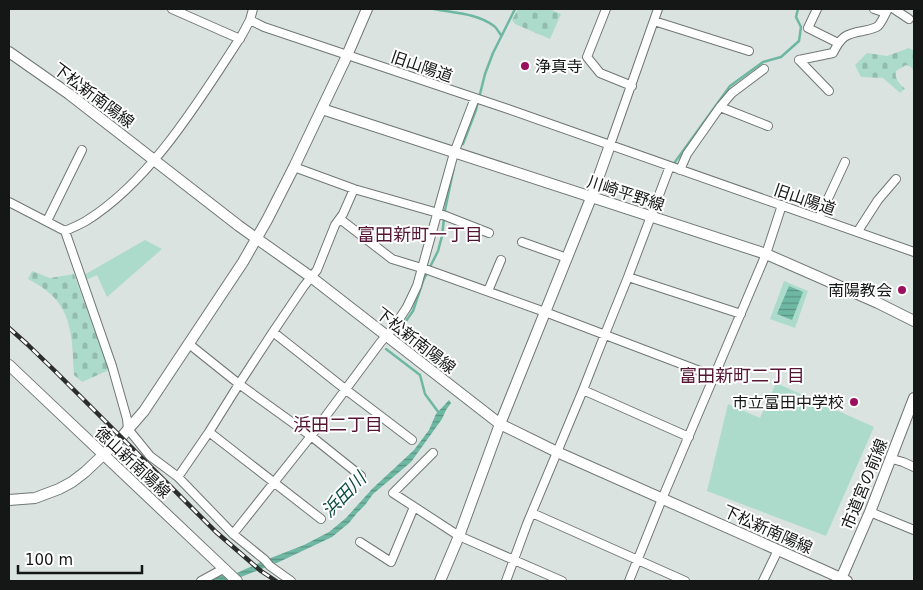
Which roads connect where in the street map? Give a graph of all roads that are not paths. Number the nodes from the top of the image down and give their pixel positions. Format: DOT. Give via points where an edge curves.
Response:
graph roads {
  1 [pos="172,9"];
  2 [pos="253,9"];
  3 [pos="367,9"];
  4 [pos="606,9"];
  5 [pos="658,9"];
  6 [pos="817,9"];
  7 [pos="874,9"];
  8 [pos="894,9"];
  9 [pos="887,11"];
  10 [pos="908,19"];
  11 [pos="250,20"];
  12 [pos="654,21"];
  13 [pos="240,39"];
  14 [pos="838,43"];
  15 [pos="749,51"];
  16 [pos="9,52"];
  17 [pos="347,55"];
  18 [pos="764,69"];
  19 [pos="632,86"];
  20 [pos="829,91"];
  21 [pos="475,98"];
  22 [pos="720,107"];
  23 [pos="322,109"];
  24 [pos="768,126"];
  25 [pos="610,145"];
  26 [pos="82,150"];
  27 [pos="454,153"];
  28 [pos="154,159"];
  29 [pos="845,162"];
  30 [pos="670,166"];
  31 [pos="294,167"];
  32 [pos="680,170"];
  33 [pos="896,179"];
  34 [pos="354,189"];
  35 [pos="591,198"];
  36 [pos="9,202"];
  37 [pos="782,205"];
  38 [pos="438,213"];
  39 [pos="651,218"];
  40 [pos="819,218"];
  41 [pos="340,219"];
  42 [pos="46,221"];
  43 [pos="858,231"];
  44 [pos="65,232"];
  45 [pos="489,233"];
  46 [pos="256,238"];
  47 [pos="522,242"];
  48 [pos="914,252"];
  49 [pos="766,254"];
  50 [pos="567,258"];
  51 [pos="501,260"];
  52 [pos="425,269"];
  53 [pos="311,277"];
  54 [pos="628,277"];
  55 [pos="488,291"];
  56 [pos="545,312"];
  57 [pos="740,314"];
  58 [pos="914,321"];
  59 [pos="273,332"];
  60 [pos="605,334"];
  61 [pos="386,335"];
  62 [pos="189,344"];
  63 [pos="9,365"];
  64 [pos="713,376"];
  65 [pos="239,384"];
  66 [pos="345,390"];
  67 [pos="583,390"];
  68 [pos="914,398"];
  69 [pos="912,409"];
  70 [pos="500,424"];
  71 [pos="128,429"];
  72 [pos="209,432"];
  73 [pos="311,436"];
  74 [pos="689,437"];
  75 [pos="412,440"];
  76 [pos="556,452"];
  77 [pos="433,453"];
  78 [pos="103,455"];
  79 [pos="892,458"];
  80 [pos="914,467"];
  81 [pos="178,476"];
  82 [pos="361,476"];
  83 [pos="274,484"];
  84 [pos="662,499"];
  85 [pos="9,500"];
  86 [pos="414,507"];
  87 [pos="870,512"];
  88 [pos="532,513"];
  89 [pos="320,519"];
  90 [pos="914,530"];
  91 [pos="233,534"];
  92 [pos="459,536"];
  93 [pos="360,542"];
  94 [pos="778,550"];
  95 [pos="638,560"];
  96 [pos="514,561"];
  97 [pos="225,570"];
  98 [pos="843,580"];
  99 [pos="200,581"];
  100 [pos="236,581"];
  101 [pos="291,581"];
  102 [pos="440,581"];
  103 [pos="506,581"];
  104 [pos="562,581"];
  105 [pos="629,581"];
  106 [pos="685,581"];
  107 [pos="763,581"];
  1 -- 13 [label="street"];
  2 -- 11 [label="street"];
  3 -- 17 [label="street"];
  4 -- 19 [label="street" via="587,57 600,73"];
  5 -- 12 [label="street"];
  6 -- 14 [label="street" via="808,28"];
  7 -- 9 [label="street"];
  8 -- 10 [label="street"];
  9 -- 14 [label="street" via="877,26 844,36"];
  11 -- 13 [label="street"];
  11 -- 17 [label="street, 旧山陽道"];
  12 -- 15 [label="street"];
  12 -- 19 [label="street"];
  13 -- 28 [label="street"];
  14 -- 20 [label="street" via="833,53 799,60"];
  16 -- 28 [label="street, 下松新南陽線"];
  17 -- 21 [label="street, 旧山陽道"];
  17 -- 23 [label="street"];
  18 -- 22 [label="street" via="732,93"];
  19 -- 25 [label="street"];
  21 -- 25 [label="street, 旧山陽道"];
  21 -- 27 [label="street"];
  22 -- 24 [label="street"];
  22 -- 32 [label="street"];
  23 -- 27 [label="street, 川崎平野線"];
  23 -- 31 [label="street"];
  25 -- 30 [label="street, 旧山陽道"];
  25 -- 35 [label="street"];
  26 -- 42 [label="street"];
  27 -- 35 [label="street, 川崎平野線"];
  27 -- 38 [label="street"];
  28 -- 44 [label="street" via="105,208"];
  28 -- 46 [label="street, 下松新南陽線"];
  29 -- 40 [label="street"];
  30 -- 32 [label="street, 旧山陽道"];
  30 -- 39 [label="street"];
  31 -- 34 [label="street"];
  31 -- 46 [label="street"];
  32 -- 37 [label="street, 旧山陽道"];
  33 -- 43 [label="street"];
  34 -- 38 [label="street"];
  34 -- 41 [label="street"];
  35 -- 39 [label="street, 川崎平野線"];
  35 -- 50 [label="street"];
  36 -- 42 [label="street"];
  37 -- 40 [label="street, 旧山陽道"];
  37 -- 49 [label="street"];
  38 -- 45 [label="street"];
  38 -- 52 [label="street"];
  39 -- 49 [label="street, 川崎平野線"];
  39 -- 54 [label="street"];
  40 -- 43 [label="street, 旧山陽道"];
  41 -- 52 [label="street" via="392,259"];
  41 -- 53 [label="street"];
  42 -- 44 [label="street"];
  43 -- 48 [label="street, 旧山陽道"];
  44 -- 71 [label="street" via="112,366"];
  46 -- 53 [label="street, 下松新南陽線"];
  46 -- 62 [label="street"];
  47 -- 50 [label="street"];
  49 -- 57 [label="street"];
  49 -- 58 [label="street, 川崎平野線"];
  50 -- 56 [label="street"];
  51 -- 55 [label="street"];
  52 -- 55 [label="street"];
  52 -- 61 [label="street" via="407,307"];
  53 -- 59 [label="street"];
  53 -- 61 [label="street, 下松新南陽線"];
  54 -- 57 [label="street"];
  54 -- 60 [label="street"];
  55 -- 56 [label="street"];
  56 -- 60 [label="street"];
  56 -- 70 [label="street"];
  57 -- 64 [label="street"];
  59 -- 65 [label="street"];
  59 -- 66 [label="street"];
  60 -- 64 [label="street"];
  60 -- 67 [label="street"];
  61 -- 66 [label="street"];
  61 -- 70 [label="street, 下松新南陽線"];
  62 -- 65 [label="street"];
  62 -- 71 [label="street" via="144,411"];
  63 -- 78 [label="street, 徳山新南陽線"];
  64 -- 74 [label="street"];
  65 -- 72 [label="street"];
  65 -- 73 [label="street"];
  66 -- 73 [label="street"];
  66 -- 75 [label="street"];
  67 -- 74 [label="street"];
  67 -- 76 [label="street"];
  68 -- 69 [label="street, 市道宮の前線"];
  69 -- 79 [label="street, 市道宮の前線"];
  70 -- 76 [label="street, 下松新南陽線"];
  70 -- 92 [label="street"];
  71 -- 78 [label="street"];
  71 -- 81 [label="street" via="150,456"];
  72 -- 81 [label="street"];
  72 -- 83 [label="street"];
  73 -- 82 [label="street"];
  73 -- 83 [label="street"];
  74 -- 84 [label="street"];
  76 -- 84 [label="street, 下松新南陽線"];
  76 -- 88 [label="street"];
  77 -- 86 [label="street" via="393,493"];
  78 -- 85 [label="street" via="59,490 35,498"];
  78 -- 97 [label="street, 徳山新南陽線"];
  79 -- 80 [label="street"];
  79 -- 87 [label="street, 市道宮の前線"];
  81 -- 91 [label="street"];
  83 -- 89 [label="street"];
  83 -- 91 [label="street"];
  84 -- 94 [label="street, 下松新南陽線"];
  84 -- 95 [label="street"];
  86 -- 92 [label="street"];
  86 -- 93 [label="street" via="391,562"];
  87 -- 90 [label="street"];
  87 -- 98 [label="street, 市道宮の前線"];
  88 -- 95 [label="street"];
  88 -- 96 [label="street"];
  91 -- 101 [label="street"];
  92 -- 96 [label="street"];
  92 -- 102 [label="street"];
  94 -- 98 [label="street, 下松新南陽線"];
  94 -- 107 [label="street"];
  95 -- 105 [label="street"];
  95 -- 106 [label="street"];
  96 -- 103 [label="street"];
  96 -- 104 [label="street"];
  97 -- 99 [label="street"];
  97 -- 100 [label="street, 徳山新南陽線"];
}
